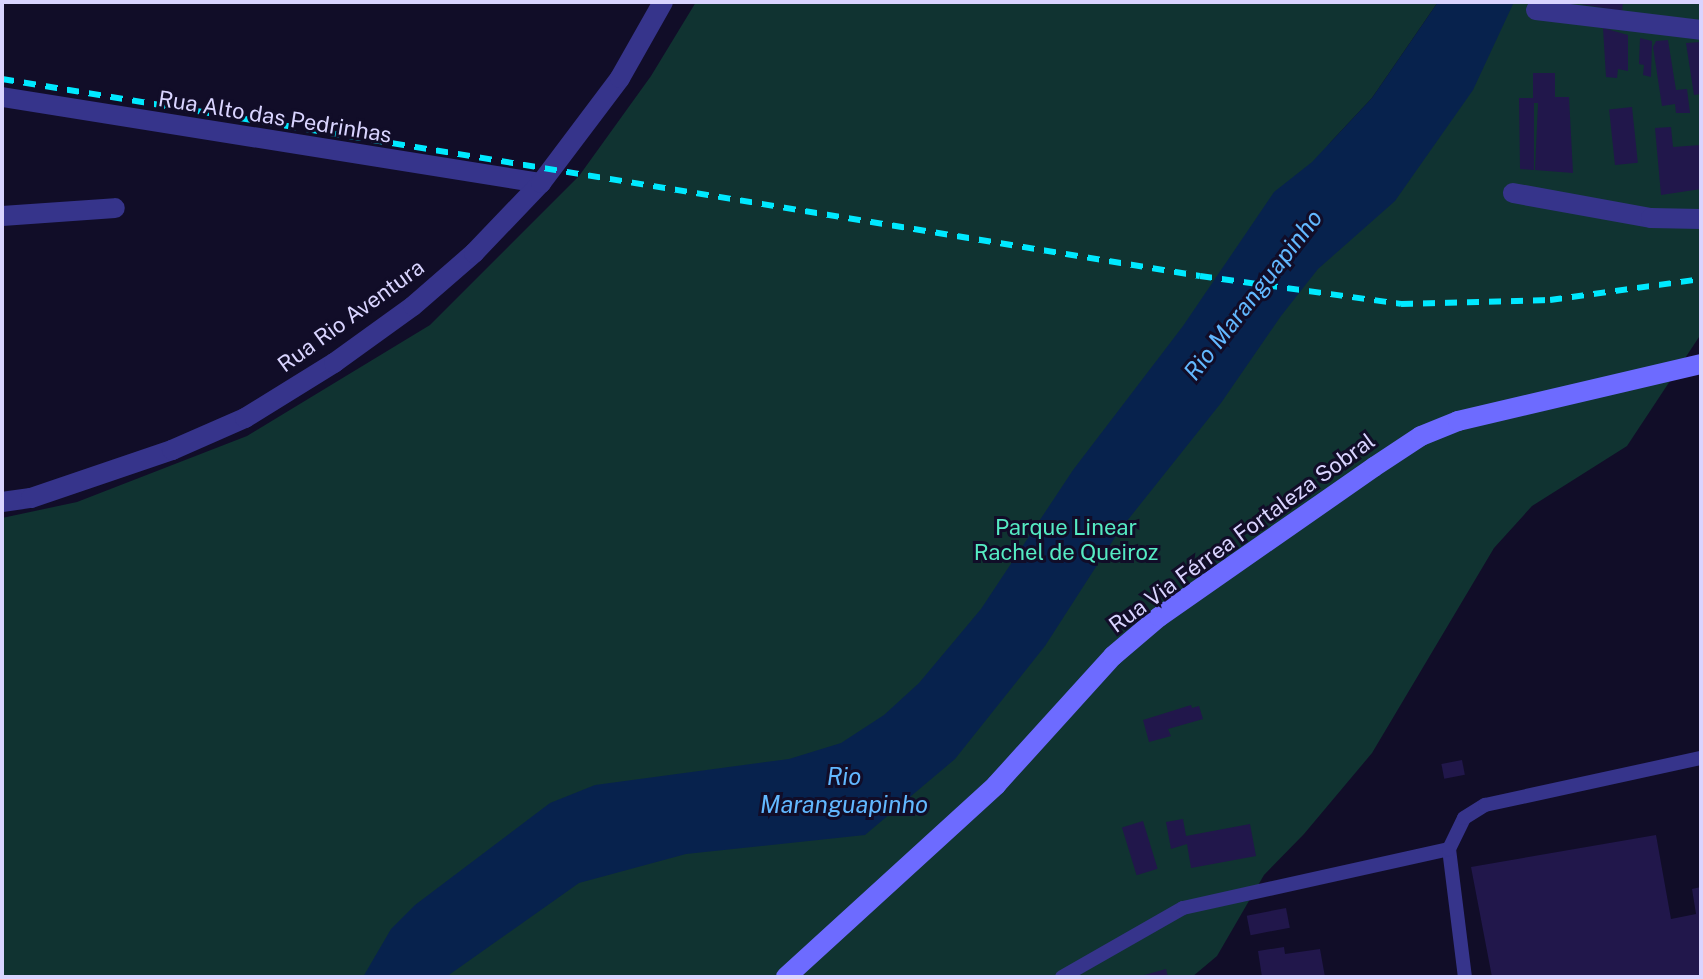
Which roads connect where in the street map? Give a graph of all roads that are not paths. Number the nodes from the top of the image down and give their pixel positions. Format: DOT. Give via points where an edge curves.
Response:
graph roads {
  1 [pos="663,2"];
  2 [pos="1536,10"];
  3 [pos="1701,30"];
  4 [pos="2,97"];
  5 [pos="541,183"];
  6 [pos="1513,193"];
  7 [pos="115,208"];
  8 [pos="2,216"];
  9 [pos="1701,219"];
  10 [pos="1701,364"];
  11 [pos="2,502"];
  12 [pos="1701,758"];
  13 [pos="1449,849"];
  14 [pos="786,977"];
  15 [pos="1062,977"];
  16 [pos="1465,977"];
  1 -- 5 [label="street, Rua Rio Aventura" via="620,78"];
  2 -- 3 [label="street"];
  4 -- 5 [label="street, Rua Alto das Pedrinhas"];
  5 -- 11 [label="street, Rua Rio Aventura" via="474,253 413,306 245,418 172,450 31,498"];
  6 -- 9 [label="street" via="1651,218"];
  7 -- 8 [label="street"];
  10 -- 14 [label="main road, Rua Via Férrea Fortaleza Sobral" via="1458,421 1421,436 1374,467 1159,617 1113,656 996,785"];
  12 -- 13 [label="lane" via="1485,805 1464,818"];
  13 -- 15 [label="lane" via="1183,908"];
  13 -- 16 [label="lane"];
}
